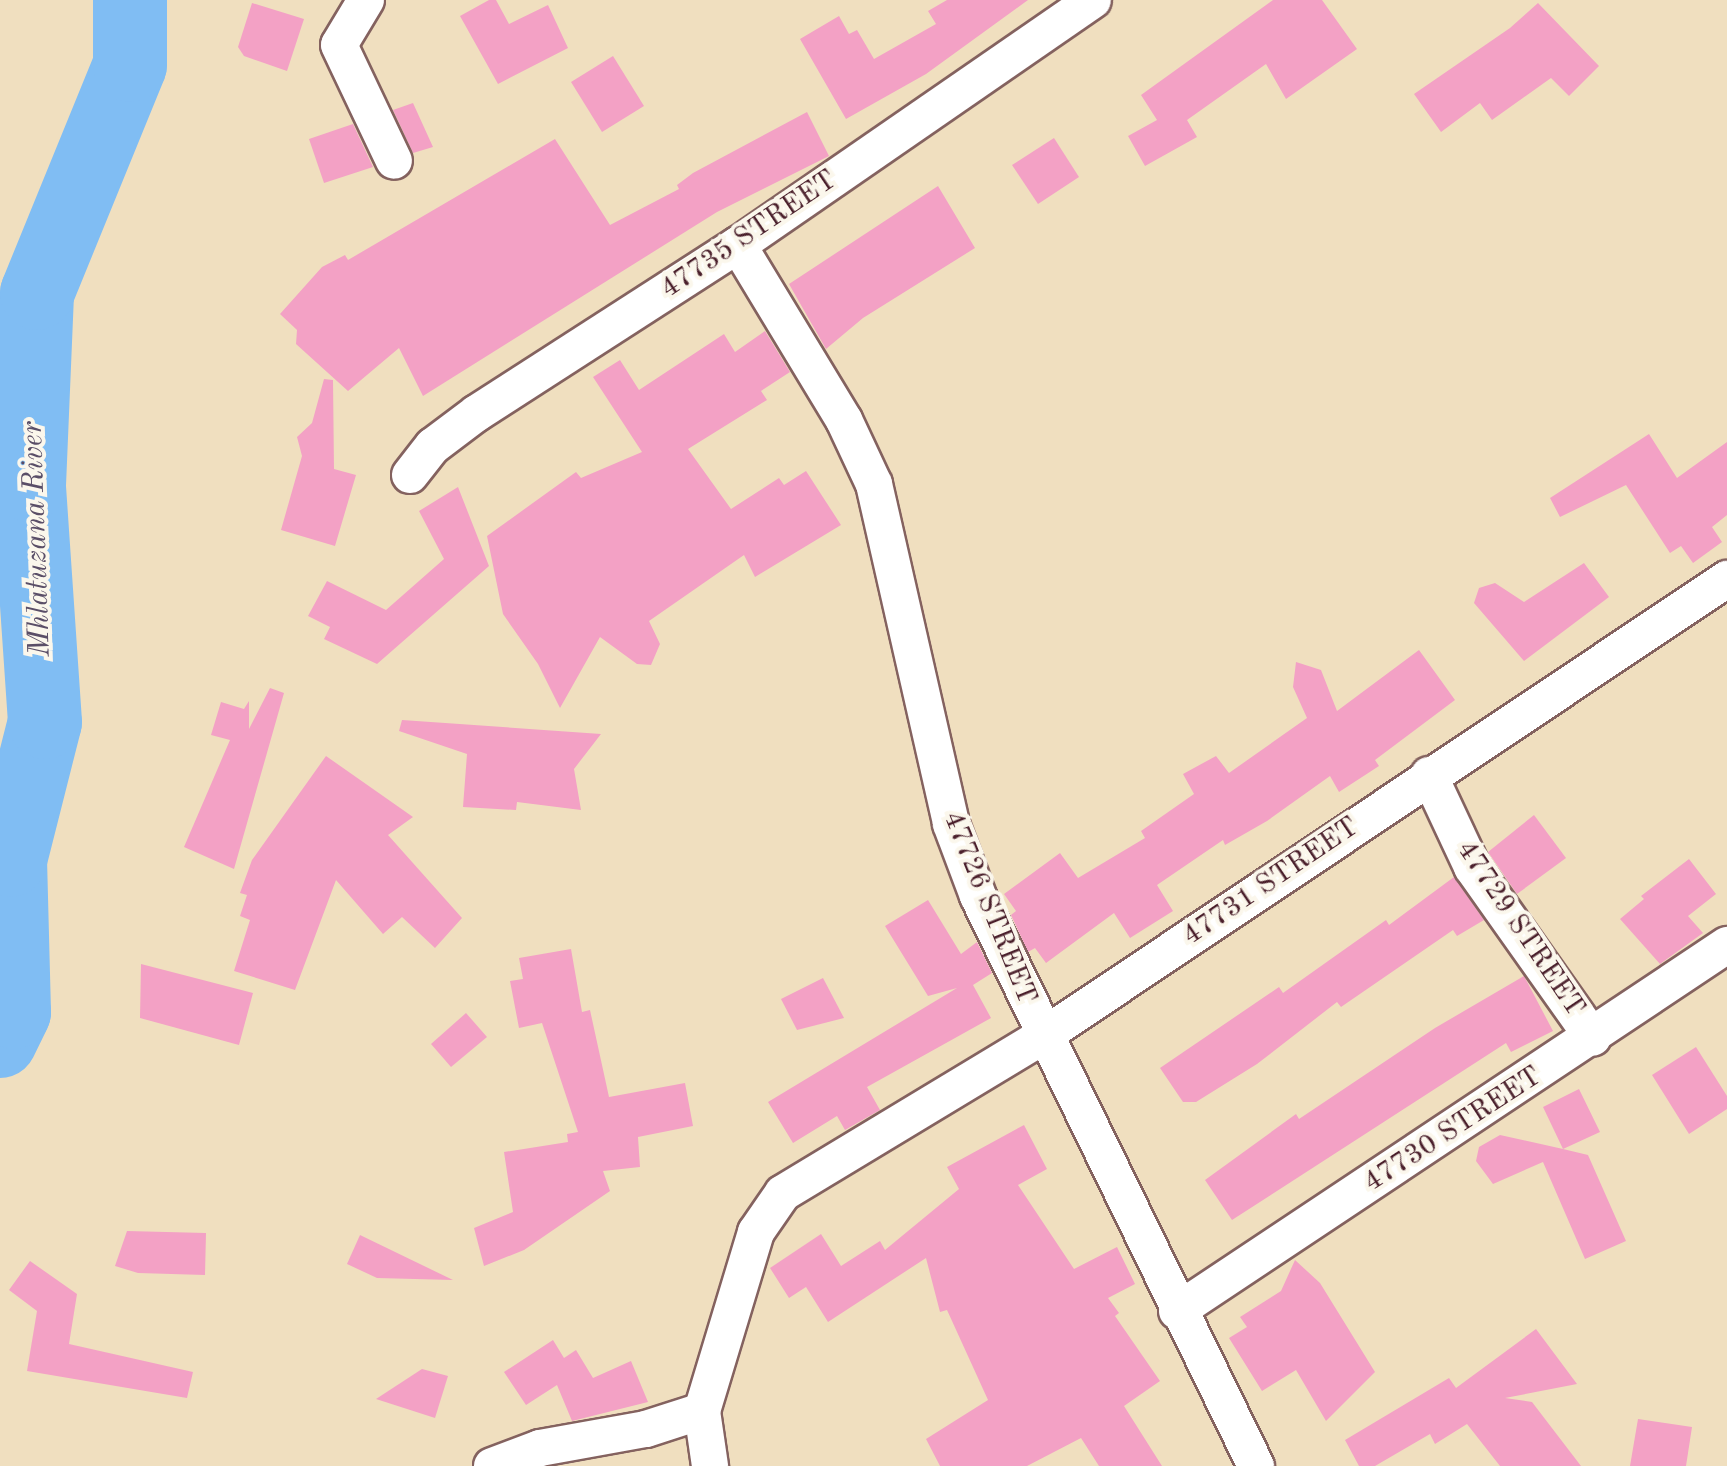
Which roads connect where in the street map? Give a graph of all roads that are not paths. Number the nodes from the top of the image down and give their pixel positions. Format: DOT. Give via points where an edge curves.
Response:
graph roads {
  1 [pos="366,0"];
  2 [pos="1093,0"];
  3 [pos="394,161"];
  4 [pos="738,245"];
  5 [pos="410,475"];
  6 [pos="1727,579"];
  7 [pos="1429,775"];
  8 [pos="1727,945"];
  9 [pos="1043,1036"];
  10 [pos="1593,1038"];
  11 [pos="1177,1311"];
  12 [pos="702,1411"];
  13 [pos="492,1466"];
  14 [pos="710,1466"];
  15 [pos="1256,1466"];
  1 -- 3 [label="street" via="339,45"];
  2 -- 4 [label="street, 47735 STREET"];
  4 -- 5 [label="street, 47735 STREET" via="477,413 433,446"];
  4 -- 9 [label="street, 47726 STREET" via="844,420 874,484 951,824"];
  6 -- 7 [label="street, 47731 STREET"];
  7 -- 9 [label="street, 47731 STREET"];
  7 -- 10 [label="street, 47729 STREET" via="1472,867"];
  8 -- 10 [label="street, 47730 STREET"];
  9 -- 11 [label="street, 47726 STREET"];
  9 -- 12 [label="street, 47731 STREET" via="783,1193 756,1232"];
  10 -- 11 [label="street, 47730 STREET"];
  11 -- 15 [label="street, 47726 STREET"];
  12 -- 13 [label="street" via="646,1429 540,1448"];
  12 -- 14 [label="street"];
}
